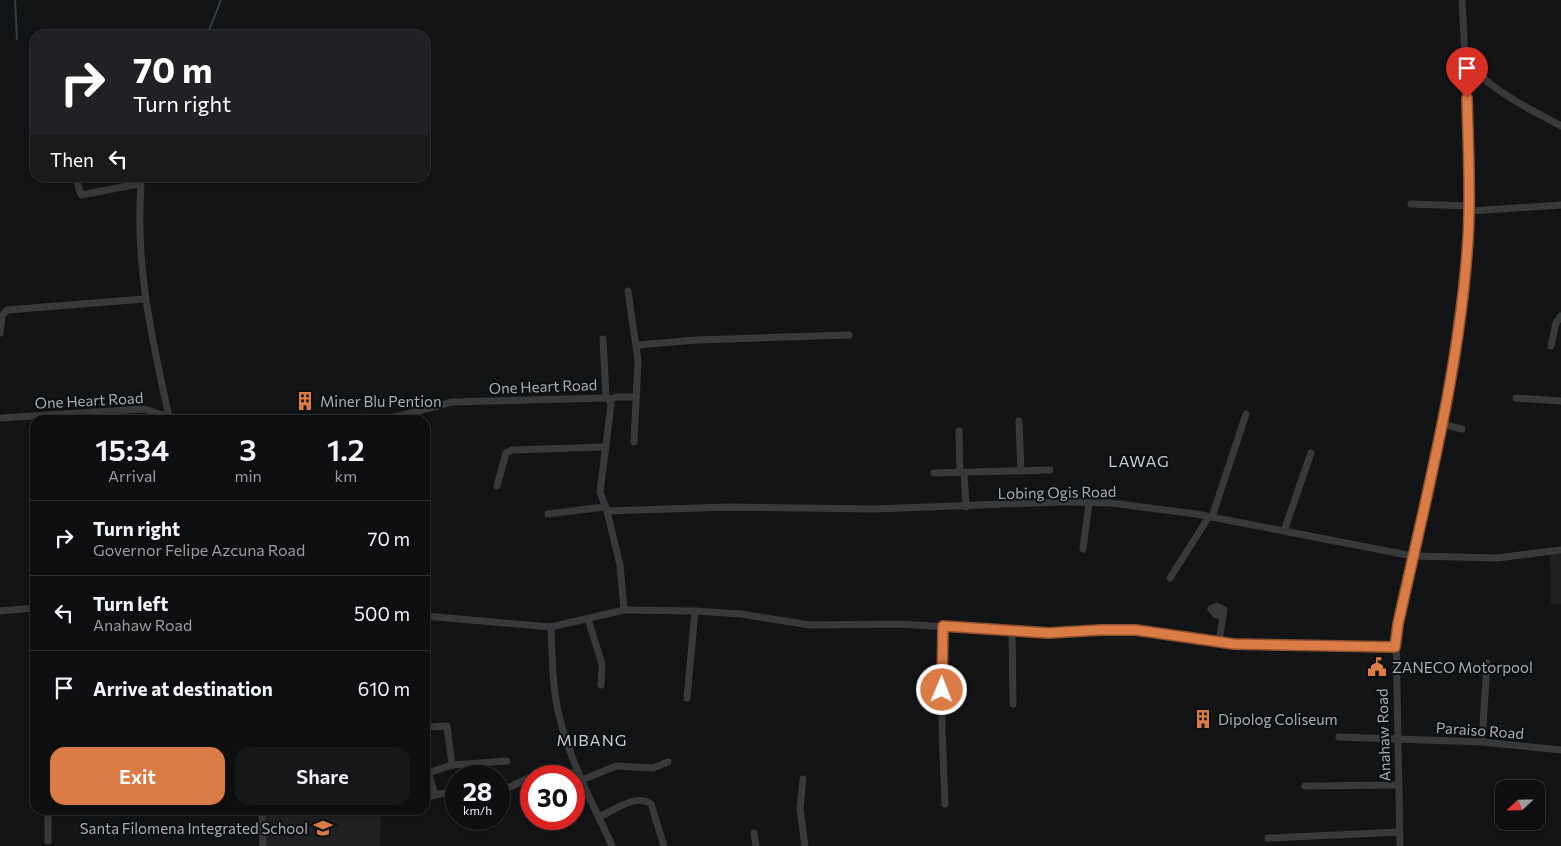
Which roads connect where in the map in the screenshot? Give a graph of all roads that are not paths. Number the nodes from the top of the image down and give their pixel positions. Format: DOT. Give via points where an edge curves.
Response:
graph roads {
  1 [pos="1462,0"];
  2 [pos="1466,60"];
  3 [pos="1561,126"];
  4 [pos="77,182"];
  5 [pos="1411,204"];
  6 [pos="1561,204"];
  7 [pos="1470,209"];
  8 [pos="628,291"];
  9 [pos="144,299"];
  10 [pos="1561,316"];
  11 [pos="0,333"];
  12 [pos="848,335"];
  13 [pos="603,339"];
  14 [pos="637,345"];
  15 [pos="1552,346"];
  16 [pos="636,397"];
  17 [pos="1516,398"];
  18 [pos="608,399"];
  19 [pos="1561,401"];
  20 [pos="1246,414"];
  21 [pos="81,415"];
  22 [pos="165,415"];
  23 [pos="169,415"];
  24 [pos="403,415"];
  25 [pos="0,418"];
  26 [pos="30,418"];
  27 [pos="1019,421"];
  28 [pos="1441,424"];
  29 [pos="1462,429"];
  30 [pos="959,431"];
  31 [pos="634,442"];
  32 [pos="605,447"];
  33 [pos="1311,453"];
  34 [pos="1050,470"];
  35 [pos="1021,471"];
  36 [pos="962,472"];
  37 [pos="934,473"];
  38 [pos="497,486"];
  39 [pos="1089,503"];
  40 [pos="966,507"];
  41 [pos="606,509"];
  42 [pos="548,514"];
  43 [pos="1210,518"];
  44 [pos="1284,531"];
  45 [pos="1083,548"];
  46 [pos="1561,550"];
  47 [pos="1413,556"];
  48 [pos="1170,578"];
  49 [pos="30,608"];
  50 [pos="624,610"];
  51 [pos="0,611"];
  52 [pos="695,611"];
  53 [pos="1222,615"];
  54 [pos="430,616"];
  55 [pos="588,619"];
  56 [pos="943,626"];
  57 [pos="551,627"];
  58 [pos="1012,631"];
  59 [pos="1219,642"];
  60 [pos="1395,647"];
  61 [pos="1487,663"];
  62 [pos="601,685"];
  63 [pos="687,698"];
  64 [pos="1013,704"];
  65 [pos="430,727"];
  66 [pos="1339,737"];
  67 [pos="1398,738"];
  68 [pos="1482,742"];
  69 [pos="1561,750"];
  70 [pos="508,761"];
  71 [pos="668,762"];
  72 [pos="452,765"];
  73 [pos="577,765"];
  74 [pos="445,767"];
  75 [pos="430,772"];
  76 [pos="585,775"];
  77 [pos="803,779"];
  78 [pos="430,781"];
  79 [pos="585,785"];
  80 [pos="1399,785"];
  81 [pos="1305,786"];
  82 [pos="445,793"];
  83 [pos="435,794"];
  84 [pos="430,796"];
  85 [pos="945,804"];
  86 [pos="48,815"];
  87 [pos="262,815"];
  88 [pos="599,818"];
  89 [pos="1400,832"];
  90 [pos="754,834"];
  91 [pos="1268,838"];
  92 [pos="48,841"];
  93 [pos="263,846"];
  94 [pos="612,846"];
  95 [pos="664,846"];
  96 [pos="756,846"];
  97 [pos="805,846"];
  98 [pos="1400,846"];
  1 -- 2 [label="street, Anahaw Road"];
  2 -- 3 [label="street" via="1492,86"];
  2 -- 7 [label="street, Anahaw Road"];
  4 -- 9 [label="street" via="81,196 130,185 141,186 138,232"];
  5 -- 7 [label="street"];
  6 -- 7 [label="street"];
  7 -- 28 [label="street, Anahaw Road" via="1466,268"];
  8 -- 14 [label="street"];
  9 -- 11 [label="street" via="7,310 2,316"];
  9 -- 23 [label="street"];
  10 -- 15 [label="street" via="1556,323"];
  12 -- 14 [label="street"];
  13 -- 18 [label="street"];
  14 -- 16 [label="street"];
  16 -- 18 [label="street"];
  16 -- 31 [label="street"];
  17 -- 19 [label="street"];
  18 -- 24 [label="street, One Heart Road" via="452,402"];
  18 -- 32 [label="street, One Heart Road" via="611,405"];
  20 -- 43 [label="street"];
  21 -- 22 [label="street, One Heart Road" via="144,409"];
  25 -- 26 [label="street, One Heart Road"];
  27 -- 35 [label="street"];
  28 -- 29 [label="street"];
  28 -- 47 [label="street, Anahaw Road"];
  30 -- 36 [label="street"];
  32 -- 38 [label="street" via="512,450 506,453"];
  32 -- 41 [label="street, One Heart Road" via="600,492"];
  33 -- 44 [label="street"];
  34 -- 35 [label="street"];
  35 -- 36 [label="street"];
  36 -- 37 [label="street"];
  36 -- 40 [label="street"];
  39 -- 40 [label="street, Lobing Ogis Road"];
  39 -- 43 [label="street, Lobing Ogis Road" via="1159,509"];
  39 -- 45 [label="street"];
  40 -- 41 [label="street, Lobing Ogis Road"];
  41 -- 42 [label="street, Lobing Ogis Road"];
  41 -- 50 [label="street, One Heart Road" via="622,577"];
  43 -- 44 [label="street, Lobing Ogis Road"];
  43 -- 48 [label="street"];
  44 -- 47 [label="street, Lobing Ogis Road"];
  46 -- 47 [label="street, Lobing Ogis Road" via="1497,558"];
  47 -- 60 [label="street, Anahaw Road"];
  49 -- 51 [label="street"];
  50 -- 52 [label="street"];
  50 -- 55 [label="street"];
  52 -- 56 [label="street" via="741,614 810,625"];
  52 -- 63 [label="street"];
  53 -- 59 [label="street"];
  54 -- 57 [label="street"];
  55 -- 57 [label="street"];
  55 -- 62 [label="street" via="602,664"];
  56 -- 58 [label="street"];
  56 -- 85 [label="street"];
  57 -- 73 [label="street" via="556,700"];
  58 -- 59 [label="street" via="1136,630"];
  58 -- 64 [label="street"];
  59 -- 60 [label="street"];
  60 -- 67 [label="street, Anahaw Road"];
  61 -- 68 [label="street"];
  65 -- 72 [label="street" via="447,726"];
  66 -- 67 [label="street, Paraiso Road"];
  67 -- 68 [label="street, Paraiso Road"];
  67 -- 80 [label="street, Anahaw Road"];
  68 -- 69 [label="street, Paraiso Road"];
  70 -- 72 [label="street"];
  71 -- 76 [label="street" via="653,768 616,766"];
  74 -- 75 [label="street"];
  77 -- 97 [label="street" via="800,809"];
  78 -- 83 [label="street"];
  79 -- 88 [label="street"];
  80 -- 81 [label="street"];
  80 -- 89 [label="street, Anahaw Road"];
  82 -- 83 [label="street"];
  83 -- 84 [label="street"];
  86 -- 92 [label="street"];
  87 -- 93 [label="street"];
  88 -- 94 [label="street"];
  88 -- 95 [label="street" via="634,800 648,801 652,804"];
  89 -- 91 [label="street"];
  89 -- 98 [label="street, Anahaw Road"];
  90 -- 96 [label="street"];
}
